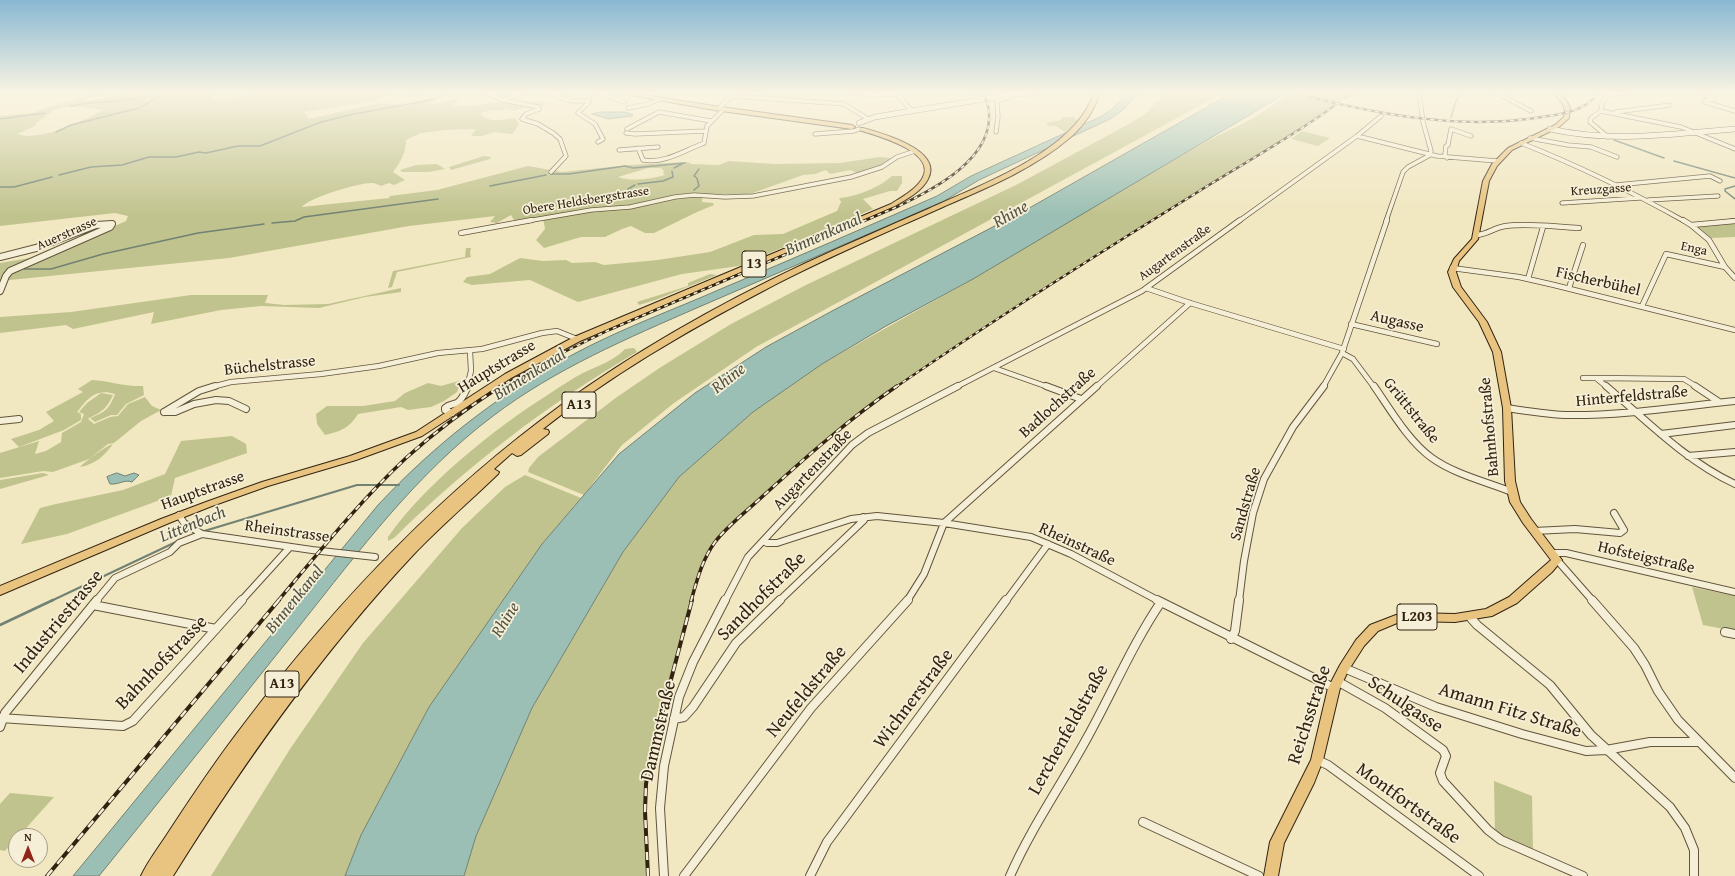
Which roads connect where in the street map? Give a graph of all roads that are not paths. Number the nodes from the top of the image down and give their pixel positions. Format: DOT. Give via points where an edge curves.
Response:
graph roads {
  1 [pos="553,133"];
  2 [pos="600,133"];
  3 [pos="626,133"];
  4 [pos="662,133"];
  5 [pos="706,133"];
  6 [pos="820,133"];
  7 [pos="877,133"];
  8 [pos="1071,133"];
  9 [pos="1078,133"];
  10 [pos="1361,133"];
  11 [pos="1426,133"];
  12 [pos="1450,133"];
  13 [pos="1462,133"];
  14 [pos="1543,133"];
  15 [pos="1568,133"];
  16 [pos="1604,133"];
  17 [pos="1686,133"];
  18 [pos="1697,133"];
  19 [pos="814,134"];
  20 [pos="1357,136"];
  21 [pos="1471,136"];
  22 [pos="1609,137"];
  23 [pos="1530,138"];
  24 [pos="598,142"];
  25 [pos="1521,142"];
  26 [pos="658,147"];
  27 [pos="638,148"];
  28 [pos="1735,149"];
  29 [pos="620,150"];
  30 [pos="915,151"];
  31 [pos="1430,155"];
  32 [pos="1446,158"];
  33 [pos="1617,158"];
  34 [pos="1497,161"];
  35 [pos="551,172"];
  36 [pos="1720,181"];
  37 [pos="1615,185"];
  38 [pos="1718,196"];
  39 [pos="1642,197"];
  40 [pos="1648,200"];
  41 [pos="1562,203"];
  42 [pos="1735,220"];
  43 [pos="1691,225"];
  44 [pos="1543,227"];
  45 [pos="1579,228"];
  46 [pos="461,233"];
  47 [pos="1476,235"];
  48 [pos="1583,245"];
  49 [pos="0,257"];
  50 [pos="1725,267"];
  51 [pos="1452,268"];
  52 [pos="1735,278"];
  53 [pos="1528,279"];
  54 [pos="1146,288"];
  55 [pos="1569,288"];
  56 [pos="0,291"];
  57 [pos="1190,303"];
  58 [pos="1642,306"];
  59 [pos="1351,324"];
  60 [pos="1735,330"];
  61 [pos="577,339"];
  62 [pos="1437,344"];
  63 [pos="470,351"];
  64 [pos="1343,351"];
  65 [pos="994,368"];
  66 [pos="1583,378"];
  67 [pos="1596,378"];
  68 [pos="1081,399"];
  69 [pos="1735,401"];
  70 [pos="1719,402"];
  71 [pos="1507,408"];
  72 [pos="246,409"];
  73 [pos="1635,412"];
  74 [pos="452,414"];
  75 [pos="19,419"];
  76 [pos="0,421"];
  77 [pos="1735,425"];
  78 [pos="1661,434"];
  79 [pos="1735,452"];
  80 [pos="1688,456"];
  81 [pos="1735,484"];
  82 [pos="1512,492"];
  83 [pos="1614,513"];
  84 [pos="179,515"];
  85 [pos="863,517"];
  86 [pos="944,523"];
  87 [pos="1534,531"];
  88 [pos="199,532"];
  89 [pos="763,541"];
  90 [pos="1048,544"];
  91 [pos="290,547"];
  92 [pos="372,556"];
  93 [pos="1554,556"];
  94 [pos="0,591"];
  95 [pos="1735,592"];
  96 [pos="1161,602"];
  97 [pos="93,605"];
  98 [pos="1470,617"];
  99 [pos="216,629"];
  100 [pos="1725,632"];
  101 [pos="1735,634"];
  102 [pos="1231,638"];
  103 [pos="1344,668"];
  104 [pos="1336,684"];
  105 [pos="1,718"];
  106 [pos="674,719"];
  107 [pos="0,727"];
  108 [pos="1698,742"];
  109 [pos="1606,750"];
  110 [pos="1316,760"];
  111 [pos="1735,778"];
  112 [pos="1143,822"];
  113 [pos="149,876"];
  114 [pos="164,876"];
  115 [pos="664,876"];
  116 [pos="684,876"];
  117 [pos="810,876"];
  118 [pos="1010,876"];
  119 [pos="1259,876"];
  120 [pos="1271,876"];
  121 [pos="1479,876"];
  122 [pos="1583,876"];
  123 [pos="1694,876"];
  1 -- 35 [label="street" via="560,139 566,156"];
  2 -- 24 [label="street" via="603,139"];
  3 -- 4 [label="street"];
  5 -- 27 [label="street" via="704,143 676,156 643,160"];
  6 -- 19 [label="street"];
  7 -- 30 [label="main road, Hauptstrasse / 13"];
  8 -- 113 [label="highway, A13" via="1009,173 811,265 711,315 636,359 563,408 527,436 467,486 402,548 307,653 228,756"];
  9 -- 114 [label="highway, A13" via="1035,164 997,184 815,268 714,319 639,364 566,414 497,469 411,550 317,657 240,759"];
  10 -- 20 [label="street, Augartenstraße"];
  11 -- 31 [label="street"];
  12 -- 32 [label="street" via="1446,146"];
  13 -- 21 [label="street"];
  14 -- 23 [label="main road"];
  15 -- 22 [label="main road"];
  16 -- 22 [label="street"];
  17 -- 22 [label="main road"];
  18 -- 28 [label="street"];
  20 -- 31 [label="street"];
  20 -- 54 [label="street, Augartenstraße"];
  23 -- 25 [label="main road"];
  23 -- 33 [label="street" via="1591,147"];
  25 -- 34 [label="main road"];
  25 -- 37 [label="street"];
  26 -- 27 [label="street"];
  27 -- 29 [label="street"];
  30 -- 46 [label="street, Obere Heldsbergstrasse" via="897,157 882,167 850,177 753,196 675,197 630,207 591,210"];
  30 -- 61 [label="main road, Hauptstrasse / 13" via="925,162 927,175 919,188 904,199"];
  31 -- 32 [label="street"];
  31 -- 59 [label="street" via="1408,167 1401,176"];
  32 -- 34 [label="street"];
  34 -- 47 [label="main road" via="1488,175"];
  36 -- 37 [label="street" via="1710,176"];
  37 -- 39 [label="street"];
  38 -- 40 [label="street"];
  39 -- 40 [label="street"];
  39 -- 41 [label="street, Kreuzgasse"];
  40 -- 43 [label="street"];
  42 -- 43 [label="street"];
  43 -- 50 [label="street" via="1709,240"];
  44 -- 45 [label="street"];
  44 -- 47 [label="street" via="1508,226 1495,229 1486,235"];
  44 -- 53 [label="street"];
  47 -- 51 [label="main road"];
  48 -- 55 [label="street"];
  49 -- 56 [label="street, Auerstrasse" via="35,248 93,226 112,224 10,271"];
  50 -- 52 [label="street"];
  50 -- 58 [label="street, Enga" via="1666,254"];
  51 -- 53 [label="street, Fischerbühel"];
  51 -- 71 [label="main road, Bahnhofstraße" via="1452,276 1457,287 1493,342 1501,369"];
  53 -- 55 [label="street, Fischerbühel"];
  54 -- 57 [label="street"];
  54 -- 65 [label="street, Augartenstraße"];
  55 -- 58 [label="street, Fischerbühel"];
  57 -- 64 [label="street"];
  57 -- 68 [label="street, Badlochstraße"];
  58 -- 60 [label="street, Fischerbühel"];
  59 -- 62 [label="street, Augasse"];
  59 -- 64 [label="street"];
  61 -- 63 [label="street, Büchelstrasse" via="556,331"];
  61 -- 74 [label="main road, Hauptstrasse / 13" via="508,376"];
  63 -- 72 [label="street, Büchelstrasse" via="438,353 379,366 321,374 226,383 194,393 164,412 169,414 200,403 219,400"];
  63 -- 74 [label="street" via="471,368 464,395 459,401 445,408"];
  64 -- 82 [label="street, Grüttstraße" via="1353,359 1414,439 1432,458 1452,469"];
  64 -- 102 [label="street, Sandstraße" via="1323,388 1293,428 1264,478 1250,530 1235,631"];
  65 -- 68 [label="street"];
  65 -- 89 [label="street, Augartenstraße" via="868,433 852,445"];
  66 -- 67 [label="street"];
  67 -- 70 [label="street" via="1684,379"];
  67 -- 73 [label="street"];
  68 -- 86 [label="street, Badlochstraße"];
  69 -- 70 [label="street, Hinterfeldstraße"];
  70 -- 73 [label="street, Hinterfeldstraße"];
  71 -- 73 [label="street, Hinterfeldstraße" via="1573,416"];
  71 -- 82 [label="main road, Bahnhofstraße"];
  73 -- 78 [label="street"];
  74 -- 84 [label="main road, Hauptstrasse / 13" via="409,438 353,458 265,484"];
  75 -- 76 [label="street"];
  77 -- 78 [label="street"];
  78 -- 80 [label="street"];
  79 -- 80 [label="street"];
  80 -- 81 [label="street"];
  82 -- 87 [label="main road, Bahnhofstraße" via="1515,502"];
  83 -- 87 [label="street" via="1624,530 1620,533 1575,528"];
  84 -- 88 [label="street" via="184,523"];
  84 -- 94 [label="main road, Hauptstrasse / 13"];
  85 -- 86 [label="street, Rheinstraße" via="900,517"];
  85 -- 89 [label="street, Rheinstraße" via="834,523 777,543"];
  85 -- 106 [label="street, Sandhofstraße" via="864,520 846,538 736,643 693,707 684,717"];
  86 -- 90 [label="street, Rheinstraße" via="1031,537"];
  86 -- 116 [label="street, Neufeldstraße" via="924,574 911,597 811,708"];
  87 -- 93 [label="main road, Bahnhofstraße"];
  88 -- 91 [label="street, Rheinstrasse"];
  88 -- 97 [label="street, Industriestrasse" via="170,552 115,578"];
  89 -- 106 [label="street, Dammstraße" via="741,569 693,662"];
  90 -- 96 [label="street, Rheinstraße" via="1072,554"];
  90 -- 117 [label="street, Wichnerstraße" via="827,842"];
  91 -- 92 [label="street, Rheinstrasse"];
  91 -- 99 [label="street, Bahnhofstrasse"];
  93 -- 95 [label="street, Hofsteigstraße" via="1566,554"];
  93 -- 98 [label="main road, Reichsstraße / L203" via="1548,569 1513,600 1488,613"];
  93 -- 108 [label="street" via="1634,648 1658,691 1678,720"];
  96 -- 102 [label="street, Rheinstraße"];
  96 -- 118 [label="street, Lerchenfeldstraße" via="1145,625 1087,739 1036,824"];
  97 -- 99 [label="street"];
  97 -- 105 [label="street, Industriestrasse"];
  98 -- 103 [label="main road, Reichsstraße / L203" via="1410,617 1381,624 1360,643"];
  98 -- 109 [label="street" via="1550,685"];
  99 -- 105 [label="street, Bahnhofstrasse" via="133,721 123,726"];
  100 -- 101 [label="street"];
  102 -- 104 [label="street, Rheinstraße"];
  103 -- 104 [label="main road, Reichsstraße / L203"];
  103 -- 109 [label="street, Amann Fitz Straße" via="1436,707 1514,732 1586,751"];
  104 -- 110 [label="main road, Reichsstraße / L203"];
  104 -- 122 [label="street, Schulgasse" via="1385,708 1443,750 1446,756 1440,773 1443,781 1488,830 1501,840"];
  105 -- 107 [label="street, Industriestrasse"];
  106 -- 115 [label="street, Dammstraße" via="664,766 660,808"];
  108 -- 109 [label="street, Amann Fitz Straße" via="1650,742"];
  108 -- 111 [label="street"];
  109 -- 123 [label="street" via="1670,807 1694,850"];
  110 -- 120 [label="main road, Reichsstraße / L203" via="1277,842"];
  110 -- 121 [label="street, Montfortstraße" via="1328,765"];
  112 -- 119 [label="street"];
}
